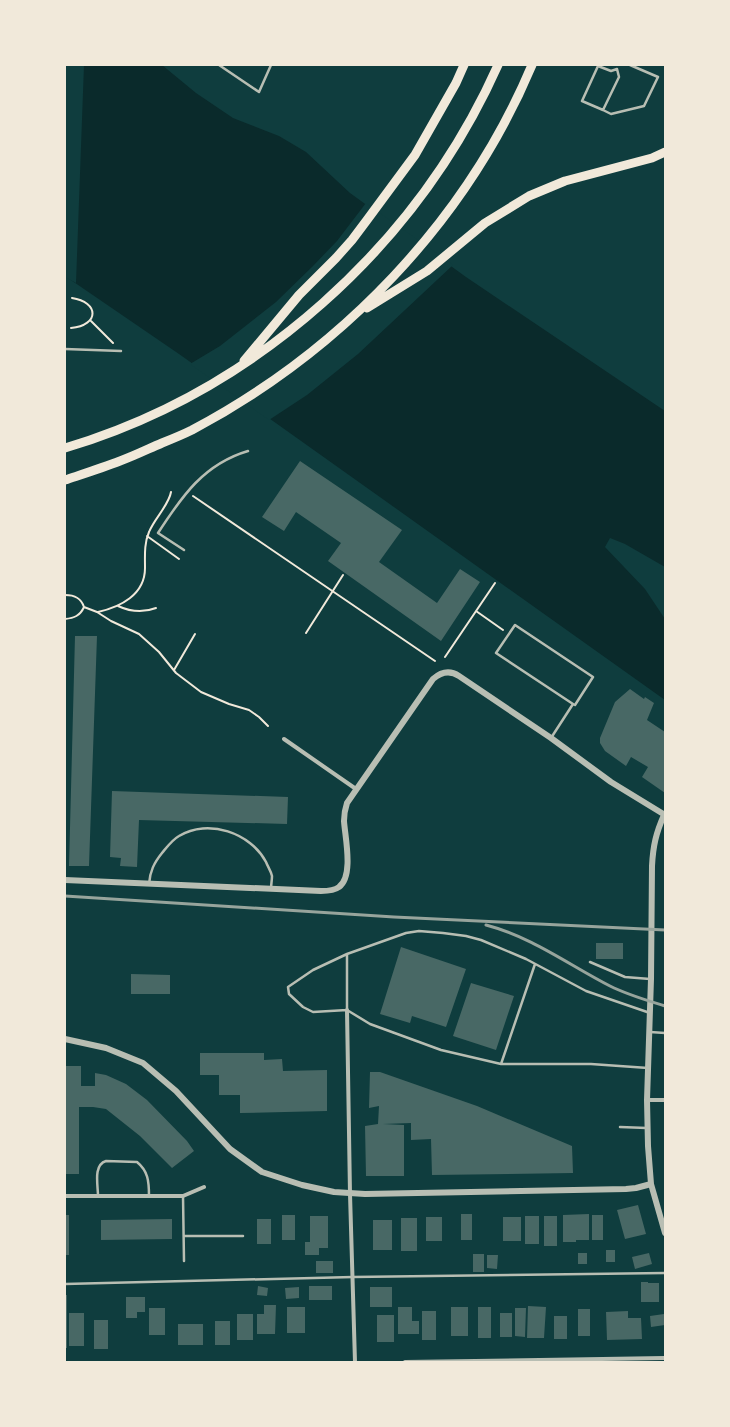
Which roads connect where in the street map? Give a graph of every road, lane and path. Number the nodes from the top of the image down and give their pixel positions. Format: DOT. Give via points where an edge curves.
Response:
graph roads {
  1 [pos="219,65"];
  2 [pos="271,65"];
  3 [pos="464,65"];
  4 [pos="498,65"];
  5 [pos="532,65"];
  6 [pos="619,65"];
  7 [pos="630,65"];
  8 [pos="617,69"];
  9 [pos="603,110"];
  10 [pos="665,152"];
  11 [pos="72,298"];
  12 [pos="354,316"];
  13 [pos="90,321"];
  14 [pos="71,328"];
  15 [pos="65,349"];
  16 [pos="121,351"];
  17 [pos="237,369"];
  18 [pos="65,448"];
  19 [pos="248,451"];
  20 [pos="65,480"];
  21 [pos="171,492"];
  22 [pos="193,496"];
  23 [pos="147,536"];
  24 [pos="184,550"];
  25 [pos="179,559"];
  26 [pos="343,576"];
  27 [pos="495,583"];
  28 [pos="333,591"];
  29 [pos="65,595"];
  30 [pos="118,606"];
  31 [pos="84,607"];
  32 [pos="156,608"];
  33 [pos="476,611"];
  34 [pos="97,612"];
  35 [pos="65,619"];
  36 [pos="306,633"];
  37 [pos="195,634"];
  38 [pos="509,634"];
  39 [pos="445,658"];
  40 [pos="436,661"];
  41 [pos="174,670"];
  42 [pos="573,704"];
  43 [pos="268,726"];
  44 [pos="551,738"];
  45 [pos="284,739"];
  46 [pos="356,789"];
  47 [pos="665,815"];
  48 [pos="65,880"];
  49 [pos="149,884"];
  50 [pos="271,889"];
  51 [pos="347,954"];
  52 [pos="590,962"];
  53 [pos="535,964"];
  54 [pos="651,979"];
  55 [pos="347,1010"];
  56 [pos="650,1013"];
  57 [pos="649,1032"];
  58 [pos="665,1033"];
  59 [pos="65,1039"];
  60 [pos="501,1064"];
  61 [pos="648,1068"];
  62 [pos="647,1100"];
  63 [pos="665,1100"];
  64 [pos="620,1127"];
  65 [pos="647,1128"];
  66 [pos="651,1184"];
  67 [pos="204,1186"];
  68 [pos="350,1194"];
  69 [pos="65,1196"];
  70 [pos="98,1196"];
  71 [pos="149,1196"];
  72 [pos="183,1196"];
  73 [pos="665,1232"];
  74 [pos="184,1236"];
  75 [pos="243,1236"];
  76 [pos="184,1260"];
  77 [pos="665,1273"];
  78 [pos="353,1278"];
  79 [pos="65,1284"];
  80 [pos="665,1358"];
  81 [pos="355,1362"];
  82 [pos="405,1362"];
  1 -- 2 [label="lane" via="259,92"];
  3 -- 17 [label="highway" via="414,155 352,240 299,295"];
  4 -- 17 [label="highway" via="464,132 414,206 378,249 325,301"];
  5 -- 12 [label="highway" via="502,127 473,175 439,223 400,271"];
  6 -- 8 [label="lane"];
  7 -- 9 [label="lane" via="658,78 644,106 611,114"];
  8 -- 9 [label="lane" via="619,77"];
  8 -- 9 [label="lane" via="611,71 598,66 582,101"];
  10 -- 12 [label="highway" via="652,158 565,181 529,196 485,223 427,271"];
  11 -- 13 [label="path" via="87,302 91,308"];
  12 -- 20 [label="highway" via="320,345 239,404 183,434 121,461"];
  13 -- 14 [label="path" via="80,328"];
  13 -- 16 [label="path"];
  15 -- 16 [label="lane"];
  17 -- 18 [label="highway" via="158,412"];
  19 -- 24 [label="lane" via="217,464 190,487 173,509 158,533"];
  21 -- 23 [label="path"];
  22 -- 28 [label="path"];
  23 -- 25 [label="path"];
  23 -- 30 [label="path" via="145,574 142,583 132,597"];
  26 -- 28 [label="path"];
  27 -- 33 [label="path"];
  28 -- 36 [label="path"];
  28 -- 40 [label="path"];
  29 -- 31 [label="path" via="75,596"];
  30 -- 32 [label="path" via="138,611"];
  30 -- 34 [label="path"];
  31 -- 34 [label="path"];
  31 -- 35 [label="path" via="79,615"];
  33 -- 38 [label="path"];
  33 -- 39 [label="path"];
  34 -- 41 [label="path" via="139,634"];
  37 -- 41 [label="path"];
  38 -- 42 [label="lane" via="496,653"];
  38 -- 42 [label="lane" via="515,625 593,677 575,705"];
  41 -- 43 [label="path" via="201,692 249,710"];
  42 -- 44 [label="lane"];
  44 -- 46 [label="street" via="455,674 443,672 433,679"];
  44 -- 47 [label="street" via="611,782"];
  45 -- 46 [label="street"];
  46 -- 50 [label="street" via="347,803 345,814 347,861 344,882 336,889 321,891"];
  47 -- 54 [label="street" via="653,849"];
  48 -- 49 [label="street"];
  49 -- 50 [label="street"];
  49 -- 50 [label="lane" via="155,862 179,836 191,831 218,829 249,841 258,850 272,877"];
  51 -- 53 [label="lane" via="406,932 442,932 481,940"];
  51 -- 55 [label="lane"];
  51 -- 55 [label="lane" via="313,970 288,987 289,994 313,1012"];
  52 -- 54 [label="lane" via="625,977"];
  53 -- 56 [label="lane" via="586,991"];
  53 -- 60 [label="lane"];
  54 -- 56 [label="street"];
  55 -- 60 [label="lane" via="370,1024 441,1050"];
  55 -- 68 [label="street"];
  56 -- 57 [label="street"];
  57 -- 58 [label="lane"];
  57 -- 61 [label="street"];
  59 -- 68 [label="street" via="106,1048 143,1063 176,1091 230,1149 262,1172 302,1185"];
  60 -- 61 [label="lane" via="591,1064"];
  61 -- 62 [label="street"];
  62 -- 63 [label="street"];
  62 -- 65 [label="street"];
  64 -- 65 [label="lane"];
  65 -- 66 [label="street"];
  66 -- 68 [label="street" via="626,1189"];
  66 -- 73 [label="street"];
  67 -- 72 [label="street"];
  68 -- 78 [label="street"];
  69 -- 70 [label="street"];
  70 -- 71 [label="street"];
  70 -- 71 [label="lane" via="98,1172 103,1162 135,1161 147,1173"];
  71 -- 72 [label="street"];
  72 -- 74 [label="lane"];
  74 -- 75 [label="lane"];
  74 -- 76 [label="lane"];
  77 -- 78 [label="lane"];
  78 -- 79 [label="lane"];
  78 -- 81 [label="street"];
  80 -- 82 [label="street"];
}
